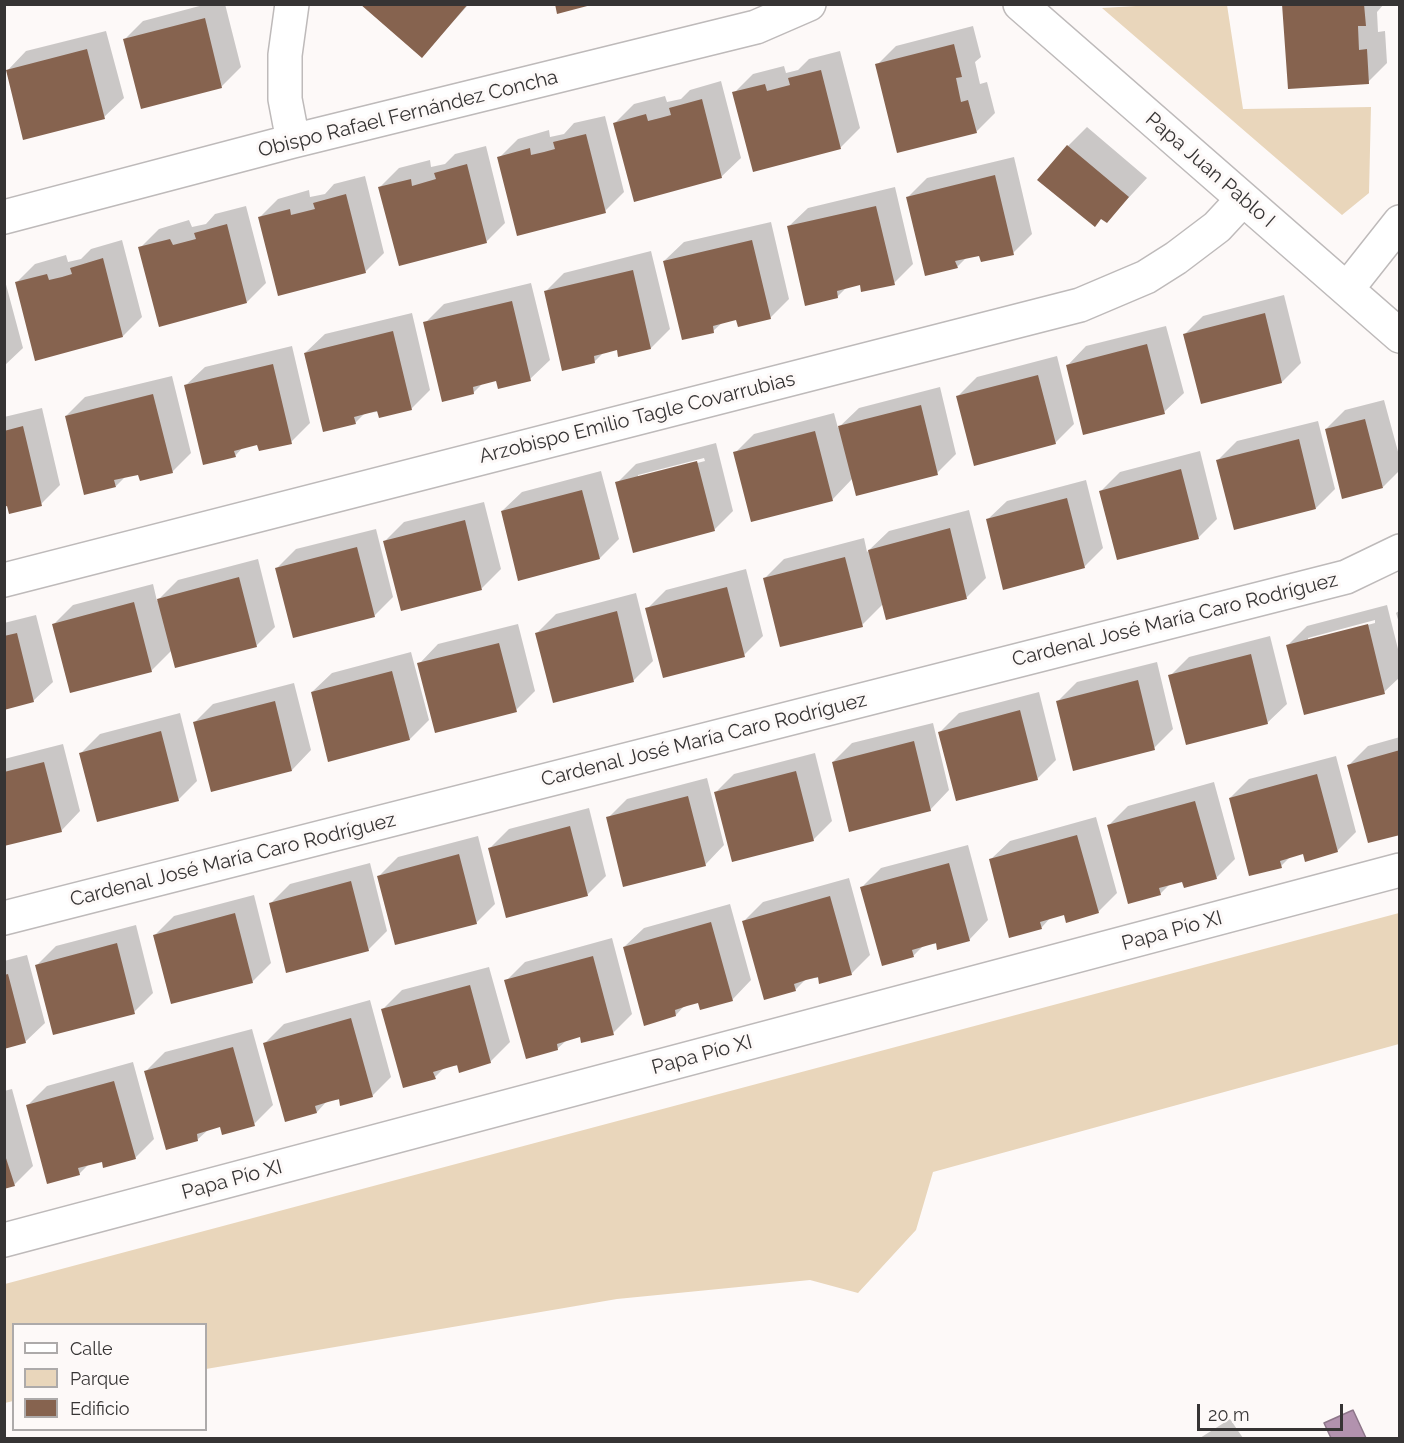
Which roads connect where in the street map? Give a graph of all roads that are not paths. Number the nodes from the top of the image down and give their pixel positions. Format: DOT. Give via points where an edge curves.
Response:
graph roads {
  1 [pos="292,4"];
  2 [pos="808,4"];
  3 [pos="1020,4"];
  4 [pos="293,141"];
  5 [pos="1243,199"];
  6 [pos="4,217"];
  7 [pos="1400,222"];
  8 [pos="1347,289"];
  9 [pos="1400,336"];
  10 [pos="1400,551"];
  11 [pos="4,580"];
  12 [pos="1400,870"];
  13 [pos="4,918"];
  14 [pos="4,1240"];
  1 -- 4 [label="street" via="285,56 285,99"];
  2 -- 4 [label="street, Obispo Rafael Fernández Concha" via="756,27"];
  3 -- 5 [label="street, Papa Juan Pablo I"];
  4 -- 6 [label="street, Obispo Rafael Fernández Concha"];
  5 -- 8 [label="street, Papa Juan Pablo I"];
  5 -- 11 [label="street, Arzobispo Emilio Tagle Covarrubias" via="1217,227 1176,258 1114,292 1080,304"];
  7 -- 8 [label="street"];
  8 -- 9 [label="street, Papa Juan Pablo I"];
  10 -- 13 [label="street, Cardenal José María Caro Rodríguez" via="1346,577"];
  12 -- 14 [label="street, Papa Pío XI"];
}
